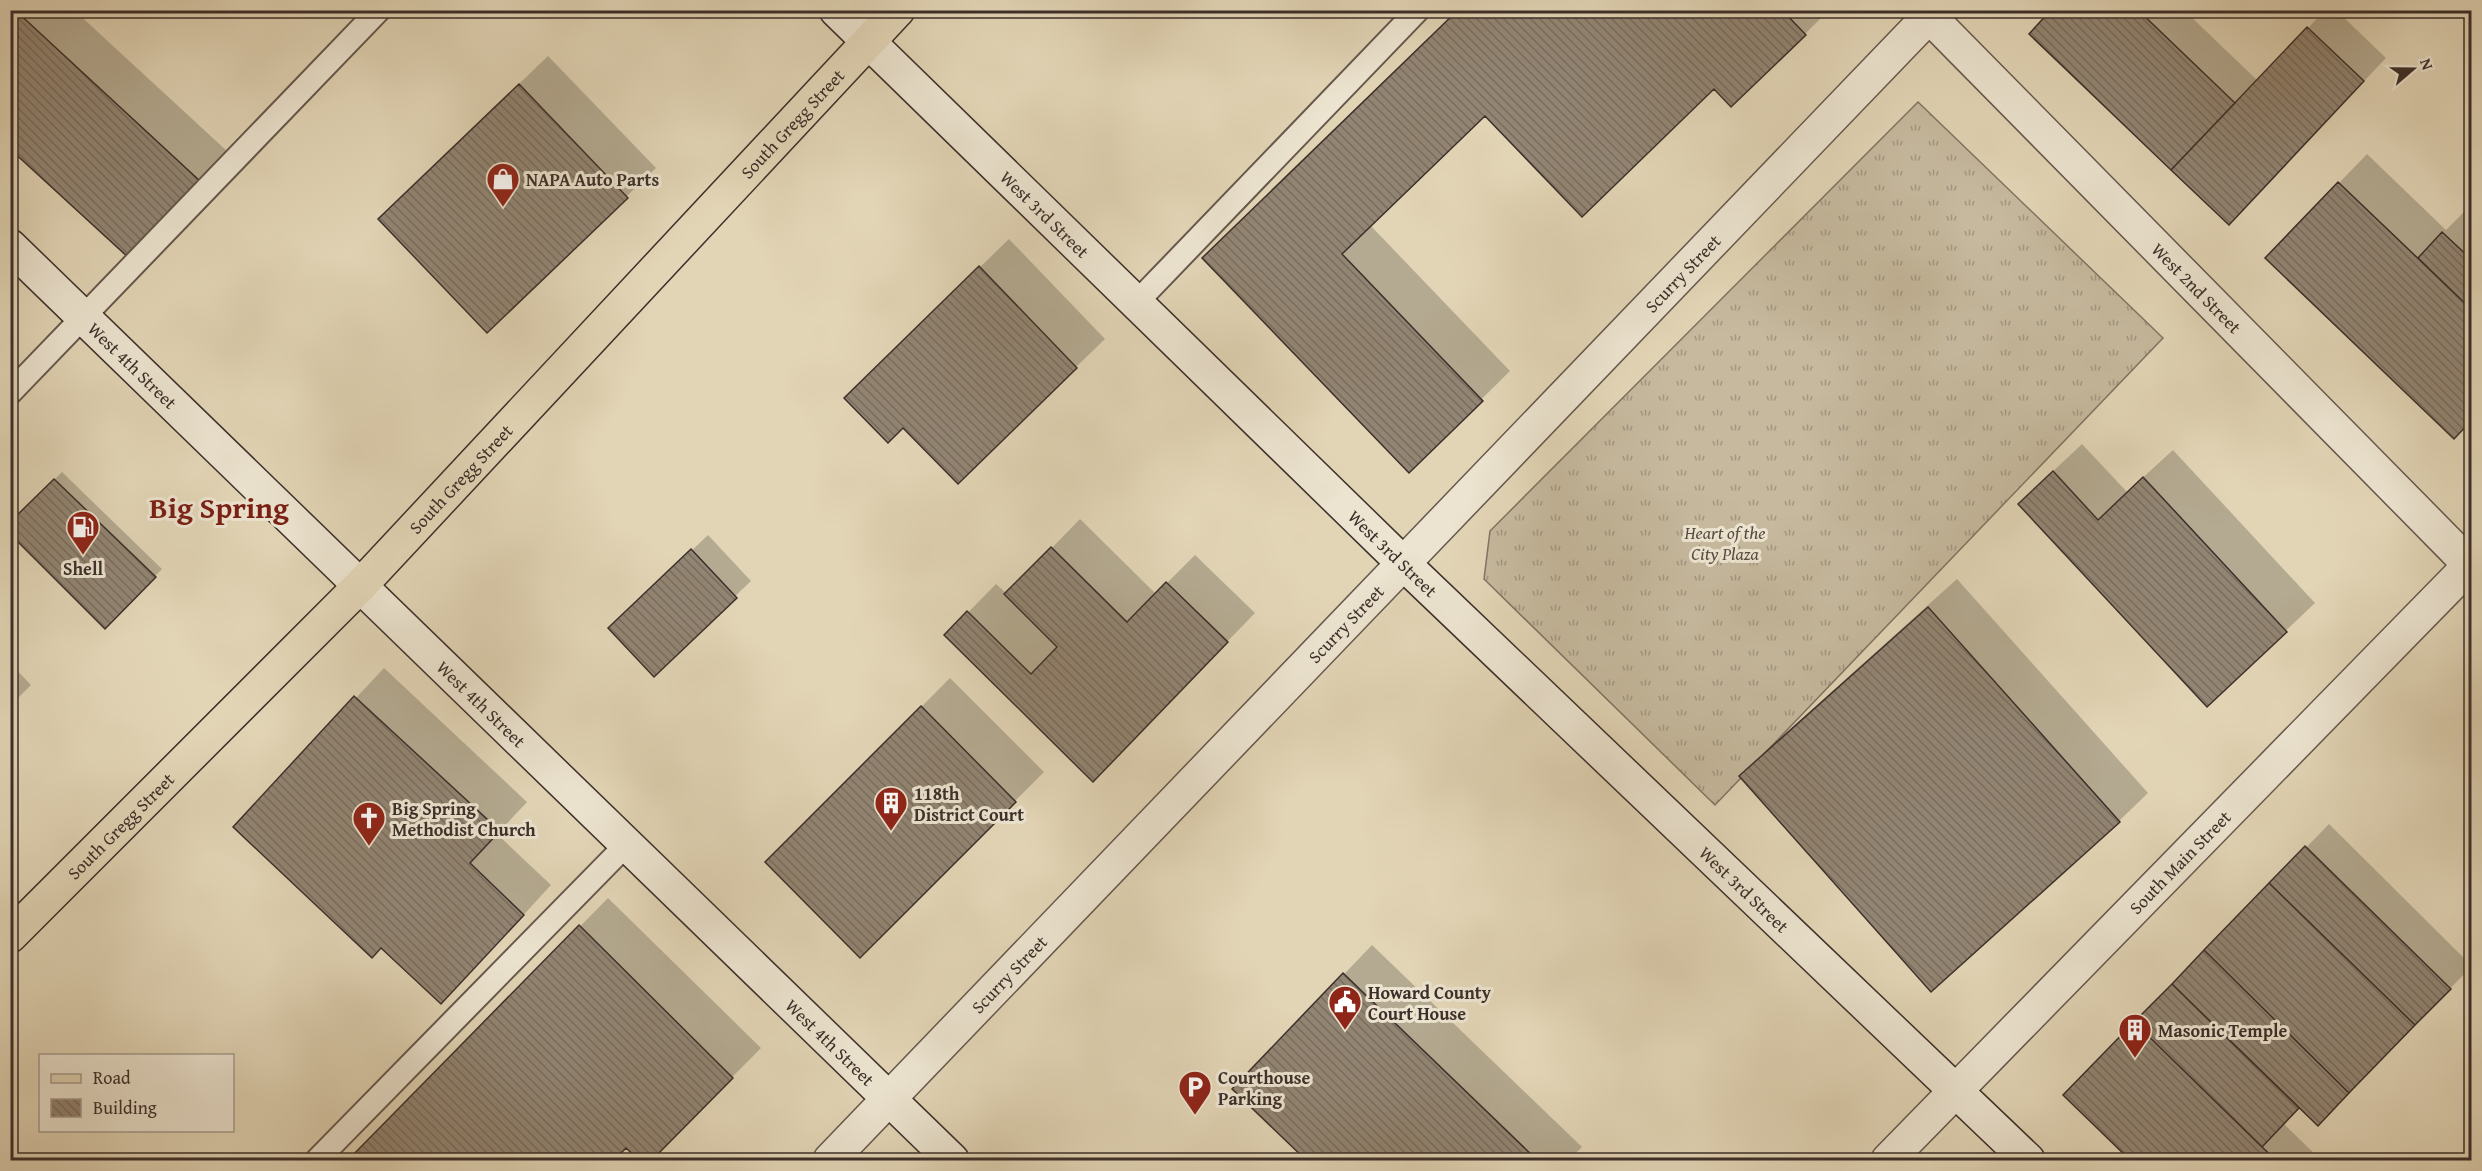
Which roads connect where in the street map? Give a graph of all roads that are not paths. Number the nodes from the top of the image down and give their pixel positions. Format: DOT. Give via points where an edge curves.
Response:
graph roads {
  1 [pos="379,10"];
  2 [pos="836,10"];
  3 [pos="898,10"];
  4 [pos="1418,10"];
  5 [pos="1929,13"];
  6 [pos="868,40"];
  7 [pos="10,246"];
  8 [pos="1137,303"];
  9 [pos="84,317"];
  10 [pos="10,393"];
  11 [pos="1404,564"];
  12 [pos="2471,565"];
  13 [pos="360,586"];
  14 [pos="627,844"];
  15 [pos="10,936"];
  16 [pos="1955,1092"];
  17 [pos="889,1099"];
  18 [pos="317,1161"];
  19 [pos="830,1161"];
  20 [pos="952,1161"];
  21 [pos="1888,1161"];
  22 [pos="2028,1161"];
  1 -- 9 [label="lane"];
  2 -- 6 [label="street, West 3rd Street"];
  3 -- 6 [label="main road, South Gregg Street"];
  4 -- 8 [label="lane"];
  5 -- 11 [label="street, Scurry Street"];
  5 -- 12 [label="street, West 2nd Street"];
  6 -- 8 [label="street, West 3rd Street"];
  6 -- 13 [label="main road, South Gregg Street"];
  7 -- 9 [label="street, West 4th Street"];
  8 -- 11 [label="street, West 3rd Street"];
  9 -- 10 [label="lane"];
  9 -- 13 [label="street, West 4th Street"];
  11 -- 16 [label="street, West 3rd Street"];
  11 -- 17 [label="street, Scurry Street"];
  12 -- 16 [label="street, South Main Street"];
  13 -- 14 [label="street, West 4th Street"];
  13 -- 15 [label="main road, South Gregg Street"];
  14 -- 17 [label="street, West 4th Street"];
  14 -- 18 [label="lane"];
  16 -- 21 [label="street, South Main Street"];
  16 -- 22 [label="street, West 3rd Street"];
  17 -- 19 [label="street, Scurry Street"];
  17 -- 20 [label="street, West 4th Street"];
}
